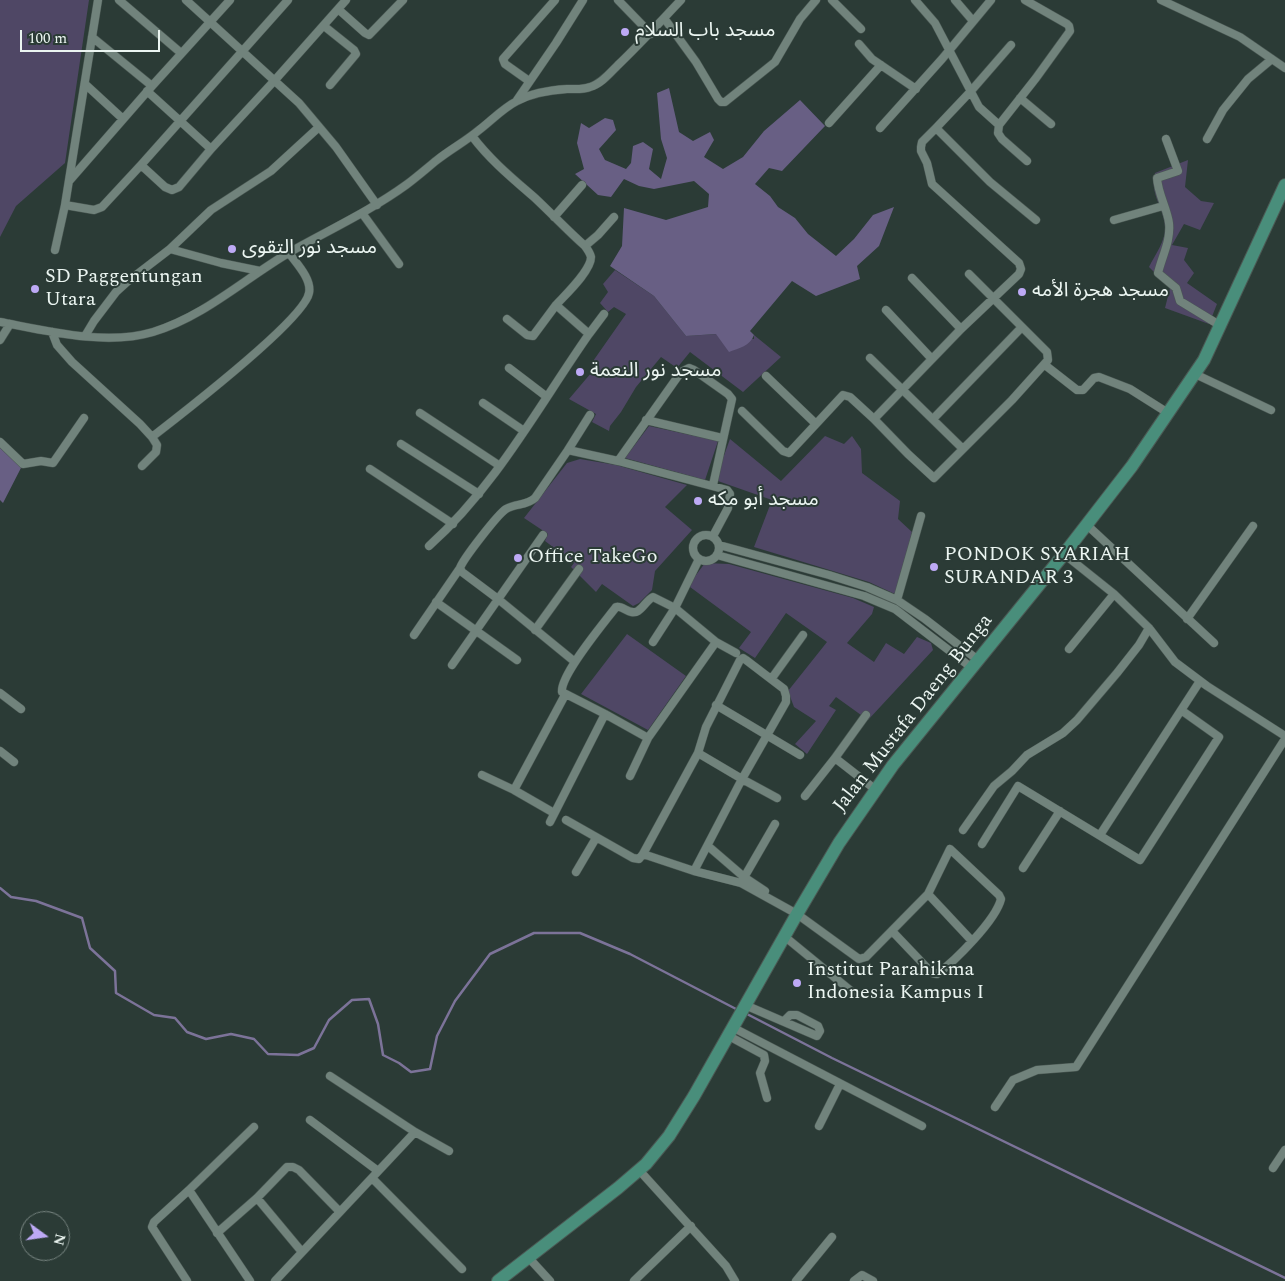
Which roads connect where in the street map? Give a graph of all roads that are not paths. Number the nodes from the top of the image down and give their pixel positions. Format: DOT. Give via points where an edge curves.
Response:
graph roads {
  1 [pos="98,0"];
  2 [pos="119,0"];
  3 [pos="186,0"];
  4 [pos="230,0"];
  5 [pos="288,0"];
  6 [pos="346,0"];
  7 [pos="403,0"];
  8 [pos="555,0"];
  9 [pos="583,0"];
  10 [pos="618,0"];
  11 [pos="681,0"];
  12 [pos="816,0"];
  13 [pos="832,0"];
  14 [pos="915,0"];
  15 [pos="955,0"];
  16 [pos="991,0"];
  17 [pos="1025,0"];
  18 [pos="1166,1"];
  19 [pos="338,9"];
  20 [pos="664,18"];
  21 [pos="210,21"];
  22 [pos="973,21"];
  23 [pos="324,26"];
  24 [pos="861,29"];
  25 [pos="651,34"];
  26 [pos="92,37"];
  27 [pos="859,44"];
  28 [pos="1011,45"];
  29 [pos="949,50"];
  30 [pos="241,51"];
  31 [pos="181,53"];
  32 [pos="1272,59"];
  33 [pos="881,65"];
  34 [pos="1285,68"];
  35 [pos="275,80"];
  36 [pos="529,81"];
  37 [pos="85,84"];
  38 [pos="330,85"];
  39 [pos="150,88"];
  40 [pos="916,89"];
  41 [pos="971,91"];
  42 [pos="1020,98"];
  43 [pos="516,101"];
  44 [pos="122,119"];
  45 [pos="180,120"];
  46 [pos="829,123"];
  47 [pos="1051,124"];
  48 [pos="999,125"];
  49 [pos="319,126"];
  50 [pos="880,128"];
  51 [pos="936,128"];
  52 [pos="472,136"];
  53 [pos="1207,138"];
  54 [pos="1166,139"];
  55 [pos="211,149"];
  56 [pos="1027,161"];
  57 [pos="141,165"];
  58 [pos="69,181"];
  59 [pos="1285,185"];
  60 [pos="582,186"];
  61 [pos="65,205"];
  62 [pos="377,205"];
  63 [pos="1163,206"];
  64 [pos="362,213"];
  65 [pos="554,217"];
  66 [pos="614,217"];
  67 [pos="1036,220"];
  68 [pos="1114,220"];
  69 [pos="585,246"];
  70 [pos="170,249"];
  71 [pos="54,250"];
  72 [pos="289,253"];
  73 [pos="399,264"];
  74 [pos="260,271"];
  75 [pos="969,274"];
  76 [pos="912,278"];
  77 [pos="994,297"];
  78 [pos="556,305"];
  79 [pos="886,310"];
  80 [pos="604,314"];
  81 [pos="507,319"];
  82 [pos="0,322"];
  83 [pos="10,324"];
  84 [pos="1022,326"];
  85 [pos="1221,326"];
  86 [pos="961,328"];
  87 [pos="52,332"];
  88 [pos="589,334"];
  89 [pos="85,336"];
  90 [pos="0,340"];
  91 [pos="870,358"];
  92 [pos="931,358"];
  93 [pos="1045,365"];
  94 [pos="509,368"];
  95 [pos="1195,374"];
  96 [pos="766,376"];
  97 [pos="903,389"];
  98 [pos="547,397"];
  99 [pos="484,403"];
  100 [pos="1271,410"];
  101 [pos="742,411"];
  102 [pos="420,413"];
  103 [pos="1168,413"];
  104 [pos="590,415"];
  105 [pos="84,418"];
  106 [pos="874,419"];
  107 [pos="933,419"];
  108 [pos="646,420"];
  109 [pos="816,424"];
  110 [pos="524,431"];
  111 [pos="152,438"];
  112 [pos="722,438"];
  113 [pos="0,442"];
  114 [pos="401,444"];
  115 [pos="964,449"];
  116 [pos="568,450"];
  117 [pos="618,461"];
  118 [pos="142,466"];
  119 [pos="500,466"];
  120 [pos="370,469"];
  121 [pos="713,486"];
  122 [pos="479,494"];
  123 [pos="921,516"];
  124 [pos="453,524"];
  125 [pos="1087,525"];
  126 [pos="1253,526"];
  127 [pos="543,535"];
  128 [pos="711,536"];
  129 [pos="719,545"];
  130 [pos="429,546"];
  131 [pos="1064,554"];
  132 [pos="717,555"];
  133 [pos="699,559"];
  134 [pos="460,568"];
  135 [pos="580,569"];
  136 [pos="1114,594"];
  137 [pos="498,599"];
  138 [pos="897,600"];
  139 [pos="436,602"];
  140 [pos="675,608"];
  141 [pos="1187,619"];
  142 [pos="1150,628"];
  143 [pos="476,630"];
  144 [pos="535,630"];
  145 [pos="414,635"];
  146 [pos="803,635"];
  147 [pos="653,642"];
  148 [pos="716,642"];
  149 [pos="1214,643"];
  150 [pos="959,644"];
  151 [pos="1069,649"];
  152 [pos="952,652"];
  153 [pos="736,653"];
  154 [pos="517,660"];
  155 [pos="575,662"];
  156 [pos="975,664"];
  157 [pos="452,665"];
  158 [pos="772,678"];
  159 [pos="1200,680"];
  160 [pos="0,693"];
  161 [pos="565,695"];
  162 [pos="716,705"];
  163 [pos="21,709"];
  164 [pos="1181,710"];
  165 [pos="605,714"];
  166 [pos="866,715"];
  167 [pos="768,736"];
  168 [pos="648,738"];
  169 [pos="1285,738"];
  170 [pos="0,751"];
  171 [pos="698,753"];
  172 [pos="800,754"];
  173 [pos="835,758"];
  174 [pos="14,762"];
  175 [pos="482,775"];
  176 [pos="630,776"];
  177 [pos="742,779"];
  178 [pos="514,790"];
  179 [pos="876,790"];
  180 [pos="805,796"];
  181 [pos="777,798"];
  182 [pos="1060,811"];
  183 [pos="554,813"];
  184 [pos="566,820"];
  185 [pos="550,822"];
  186 [pos="774,824"];
  187 [pos="963,830"];
  188 [pos="1100,835"];
  189 [pos="596,838"];
  190 [pos="982,844"];
  191 [pos="708,846"];
  192 [pos="643,854"];
  193 [pos="1023,868"];
  194 [pos="694,871"];
  195 [pos="576,872"];
  196 [pos="742,880"];
  197 [pos="928,894"];
  198 [pos="797,914"];
  199 [pos="892,931"];
  200 [pos="784,936"];
  201 [pos="972,941"];
  202 [pos="856,995"];
  203 [pos="745,1006"];
  204 [pos="784,1021"];
  205 [pos="731,1029"];
  206 [pos="330,1076"];
  207 [pos="840,1084"];
  208 [pos="766,1098"];
  209 [pos="995,1107"];
  210 [pos="310,1120"];
  211 [pos="819,1126"];
  212 [pos="922,1126"];
  213 [pos="254,1127"];
  214 [pos="415,1132"];
  215 [pos="1285,1150"];
  216 [pos="449,1151"];
  217 [pos="1273,1168"];
  218 [pos="639,1170"];
  219 [pos="378,1171"];
  220 [pos="372,1178"];
  221 [pos="189,1190"];
  222 [pos="257,1198"];
  223 [pos="340,1212"];
  224 [pos="691,1226"];
  225 [pos="217,1233"];
  226 [pos="832,1237"];
  227 [pos="302,1252"];
  228 [pos="528,1257"];
  229 [pos="462,1269"];
  230 [pos="187,1281"];
  231 [pos="250,1281"];
  232 [pos="275,1281"];
  233 [pos="498,1281"];
  234 [pos="550,1281"];
  235 [pos="634,1281"];
  236 [pos="735,1281"];
  237 [pos="796,1281"];
  238 [pos="854,1281"];
  239 [pos="873,1281"];
  1 -- 26 [label="street"];
  2 -- 31 [label="street"];
  3 -- 21 [label="street"];
  4 -- 21 [label="street"];
  5 -- 30 [label="street"];
  6 -- 19 [label="street"];
  7 -- 19 [label="street" via="369,35"];
  8 -- 36 [label="street" via="503,59 505,64"];
  9 -- 36 [label="street"];
  10 -- 25 [label="street"];
  11 -- 20 [label="street"];
  12 -- 20 [label="street" via="800,19 775,62 725,102 720,101"];
  13 -- 24 [label="street"];
  14 -- 29 [label="street" via="936,23"];
  15 -- 22 [label="street"];
  16 -- 22 [label="street"];
  17 -- 42 [label="street" via="1067,24 1070,34"];
  18 -- 32 [label="street" via="1240,36"];
  19 -- 23 [label="street"];
  20 -- 25 [label="street"];
  21 -- 30 [label="street"];
  21 -- 31 [label="street"];
  22 -- 29 [label="street"];
  23 -- 35 [label="street"];
  23 -- 38 [label="street" via="356,54"];
  25 -- 43 [label="street" via="596,85 532,94"];
  26 -- 37 [label="street"];
  26 -- 39 [label="street"];
  27 -- 33 [label="street"];
  28 -- 41 [label="street"];
  29 -- 40 [label="street"];
  29 -- 41 [label="street"];
  30 -- 35 [label="street"];
  30 -- 45 [label="street"];
  31 -- 39 [label="street"];
  32 -- 34 [label="street"];
  32 -- 53 [label="street" via="1248,79 1222,110"];
  33 -- 40 [label="street"];
  33 -- 46 [label="street"];
  35 -- 49 [label="street"];
  35 -- 55 [label="street"];
  36 -- 43 [label="street"];
  37 -- 44 [label="street"];
  37 -- 58 [label="street"];
  39 -- 44 [label="street"];
  39 -- 45 [label="street"];
  40 -- 50 [label="street"];
  41 -- 48 [label="street" via="980,107"];
  41 -- 51 [label="street"];
  42 -- 47 [label="street"];
  42 -- 48 [label="street"];
  43 -- 52 [label="street"];
  44 -- 58 [label="street"];
  45 -- 55 [label="street"];
  45 -- 57 [label="street"];
  48 -- 56 [label="street" via="999,136"];
  49 -- 62 [label="street"];
  49 -- 70 [label="street" via="270,171 211,210"];
  51 -- 67 [label="street" via="990,182"];
  51 -- 77 [label="street" via="921,146 932,184 1020,265 1019,274"];
  52 -- 62 [label="street"];
  52 -- 65 [label="street" via="500,169"];
  54 -- 63 [label="street" via="1178,171 1157,178"];
  55 -- 57 [label="street" via="179,187 172,190"];
  57 -- 61 [label="street" via="100,208 94,210"];
  58 -- 61 [label="street"];
  59 -- 85 [label="main road, Jalan Mustafa Daeng Bunga"];
  60 -- 65 [label="street"];
  61 -- 71 [label="street"];
  62 -- 64 [label="street"];
  63 -- 68 [label="street"];
  63 -- 85 [label="street" via="1169,223 1169,240 1158,272 1176,288 1180,302"];
  64 -- 72 [label="street"];
  64 -- 73 [label="street"];
  65 -- 69 [label="street"];
  66 -- 69 [label="street"];
  69 -- 78 [label="street" via="591,257 588,267"];
  70 -- 74 [label="street"];
  70 -- 89 [label="street" via="116,292"];
  72 -- 74 [label="street"];
  72 -- 111 [label="street" via="309,285 309,294 303,304 258,350"];
  74 -- 89 [label="street" via="233,292 154,332 132,336"];
  75 -- 77 [label="street"];
  76 -- 86 [label="street"];
  77 -- 84 [label="street"];
  77 -- 86 [label="street"];
  78 -- 81 [label="street" via="533,336"];
  78 -- 88 [label="street"];
  79 -- 92 [label="street"];
  80 -- 88 [label="street"];
  82 -- 83 [label="street"];
  83 -- 87 [label="street"];
  83 -- 90 [label="street"];
  84 -- 93 [label="street" via="1047,352"];
  84 -- 107 [label="street"];
  85 -- 95 [label="main road, Jalan Mustafa Daeng Bunga"];
  86 -- 92 [label="street"];
  87 -- 89 [label="street"];
  87 -- 111 [label="street" via="57,345 72,362"];
  88 -- 98 [label="street"];
  91 -- 97 [label="street"];
  92 -- 97 [label="street"];
  93 -- 103 [label="street" via="1077,390 1083,390 1099,377 1130,389"];
  93 -- 115 [label="street"];
  94 -- 98 [label="street"];
  95 -- 100 [label="street"];
  95 -- 103 [label="main road, Jalan Mustafa Daeng Bunga"];
  96 -- 109 [label="street"];
  97 -- 106 [label="street"];
  97 -- 107 [label="street"];
  98 -- 110 [label="street"];
  99 -- 110 [label="street"];
  101 -- 109 [label="street" via="786,452 792,451"];
  102 -- 119 [label="street"];
  103 -- 125 [label="main road, Jalan Mustafa Daeng Bunga"];
  104 -- 116 [label="street"];
  105 -- 113 [label="street" via="53,464 41,461 22,464"];
  106 -- 109 [label="street" via="850,397 843,395"];
  106 -- 115 [label="street" via="934,478"];
  107 -- 115 [label="street"];
  108 -- 112 [label="street"];
  108 -- 112 [label="street" via="681,372 689,368 731,397"];
  108 -- 117 [label="street"];
  110 -- 119 [label="street"];
  111 -- 118 [label="street" via="157,445 156,452"];
  112 -- 121 [label="street"];
  114 -- 122 [label="street"];
  116 -- 117 [label="street"];
  116 -- 134 [label="street" via="535,498 529,503 503,510"];
  117 -- 121 [label="street"];
  119 -- 122 [label="street"];
  120 -- 124 [label="street"];
  121 -- 128 [label="street" via="730,494 728,508"];
  122 -- 124 [label="street"];
  123 -- 138 [label="street"];
  124 -- 130 [label="street"];
  125 -- 131 [label="main road, Jalan Mustafa Daeng Bunga"];
  125 -- 141 [label="street"];
  126 -- 141 [label="street"];
  127 -- 137 [label="street"];
  128 -- 129 [label="street"];
  128 -- 133 [label="street" via="701,536 694,543 693,550"];
  129 -- 132 [label="street"];
  129 -- 138 [label="street" via="829,575"];
  131 -- 136 [label="street"];
  131 -- 156 [label="main road, Jalan Mustafa Daeng Bunga"];
  132 -- 133 [label="street" via="711,560"];
  132 -- 152 [label="street" via="864,596 896,609"];
  133 -- 140 [label="street"];
  134 -- 137 [label="street"];
  134 -- 139 [label="street"];
  135 -- 144 [label="street"];
  136 -- 142 [label="street"];
  136 -- 151 [label="street"];
  137 -- 143 [label="street"];
  137 -- 144 [label="street"];
  138 -- 150 [label="street"];
  139 -- 143 [label="street"];
  139 -- 145 [label="street"];
  140 -- 147 [label="street"];
  140 -- 148 [label="street"];
  140 -- 155 [label="street" via="653,597 636,612 617,606"];
  141 -- 149 [label="street"];
  142 -- 159 [label="street" via="1175,662"];
  142 -- 187 [label="street" via="1077,720 1063,733 1027,755 994,786"];
  143 -- 154 [label="street"];
  143 -- 157 [label="street"];
  144 -- 155 [label="street"];
  146 -- 158 [label="street"];
  148 -- 153 [label="street"];
  148 -- 168 [label="street"];
  150 -- 152 [label="street"];
  150 -- 156 [label="street"];
  152 -- 156 [label="street"];
  155 -- 161 [label="street" via="562,687"];
  156 -- 179 [label="main road, Jalan Mustafa Daeng Bunga"];
  158 -- 162 [label="street" via="743,658"];
  158 -- 167 [label="street" via="784,689 786,702"];
  159 -- 164 [label="street"];
  159 -- 169 [label="street"];
  160 -- 163 [label="street"];
  161 -- 165 [label="street"];
  161 -- 178 [label="street"];
  162 -- 167 [label="street"];
  162 -- 171 [label="street"];
  164 -- 188 [label="street"];
  164 -- 188 [label="street" via="1219,737 1156,836 1140,860"];
  165 -- 168 [label="street"];
  165 -- 183 [label="street"];
  166 -- 173 [label="street"];
  167 -- 172 [label="street"];
  167 -- 177 [label="street"];
  168 -- 176 [label="street"];
  169 -- 209 [label="street" via="1076,1068 1037,1070 1013,1080"];
  170 -- 174 [label="street"];
  171 -- 177 [label="street"];
  171 -- 192 [label="street"];
  173 -- 179 [label="street"];
  173 -- 180 [label="street"];
  175 -- 178 [label="street"];
  177 -- 181 [label="street"];
  177 -- 191 [label="street"];
  178 -- 183 [label="street"];
  179 -- 198 [label="main road, Jalan Mustafa Daeng Bunga" via="839,843"];
  182 -- 188 [label="street"];
  182 -- 190 [label="street" via="1018,786"];
  182 -- 193 [label="street"];
  183 -- 185 [label="street"];
  184 -- 189 [label="street"];
  186 -- 196 [label="street"];
  189 -- 192 [label="street" via="633,858 639,859"];
  189 -- 195 [label="street"];
  191 -- 194 [label="street"];
  191 -- 196 [label="street"];
  192 -- 194 [label="street"];
  194 -- 196 [label="street"];
  196 -- 198 [label="street"];
  197 -- 199 [label="street"];
  197 -- 201 [label="street"];
  197 -- 201 [label="street" via="950,849 999,895 1000,902"];
  198 -- 199 [label="street" via="859,958 866,957"];
  198 -- 200 [label="main road, Jalan Mustafa Daeng Bunga"];
  199 -- 201 [label="street" via="936,974"];
  200 -- 202 [label="street"];
  200 -- 203 [label="main road, Jalan Mustafa Daeng Bunga"];
  203 -- 204 [label="street"];
  203 -- 205 [label="main road, Jalan Mustafa Daeng Bunga"];
  205 -- 207 [label="street"];
  205 -- 208 [label="street" via="764,1055 760,1073"];
  205 -- 218 [label="main road, Jalan Mustafa Daeng Bunga" via="669,1136"];
  206 -- 214 [label="street"];
  207 -- 211 [label="street"];
  207 -- 212 [label="street"];
  210 -- 219 [label="street"];
  213 -- 221 [label="street"];
  214 -- 216 [label="street"];
  214 -- 219 [label="street"];
  215 -- 217 [label="street"];
  218 -- 224 [label="street"];
  218 -- 228 [label="main road, Jalan Mustafa Daeng Bunga"];
  219 -- 220 [label="street"];
  220 -- 223 [label="street"];
  220 -- 229 [label="street"];
  221 -- 225 [label="street"];
  221 -- 230 [label="street" via="152,1227"];
  222 -- 223 [label="street" via="286,1168 292,1167 299,1170"];
  222 -- 225 [label="street"];
  222 -- 227 [label="street"];
  223 -- 227 [label="street"];
  224 -- 235 [label="street"];
  224 -- 236 [label="street"];
  225 -- 231 [label="street"];
  226 -- 237 [label="street"];
  227 -- 232 [label="street"];
  228 -- 233 [label="main road, Jalan Mustafa Daeng Bunga"];
  228 -- 234 [label="street"];
  238 -- 239 [label="street" via="860,1275"];
}
